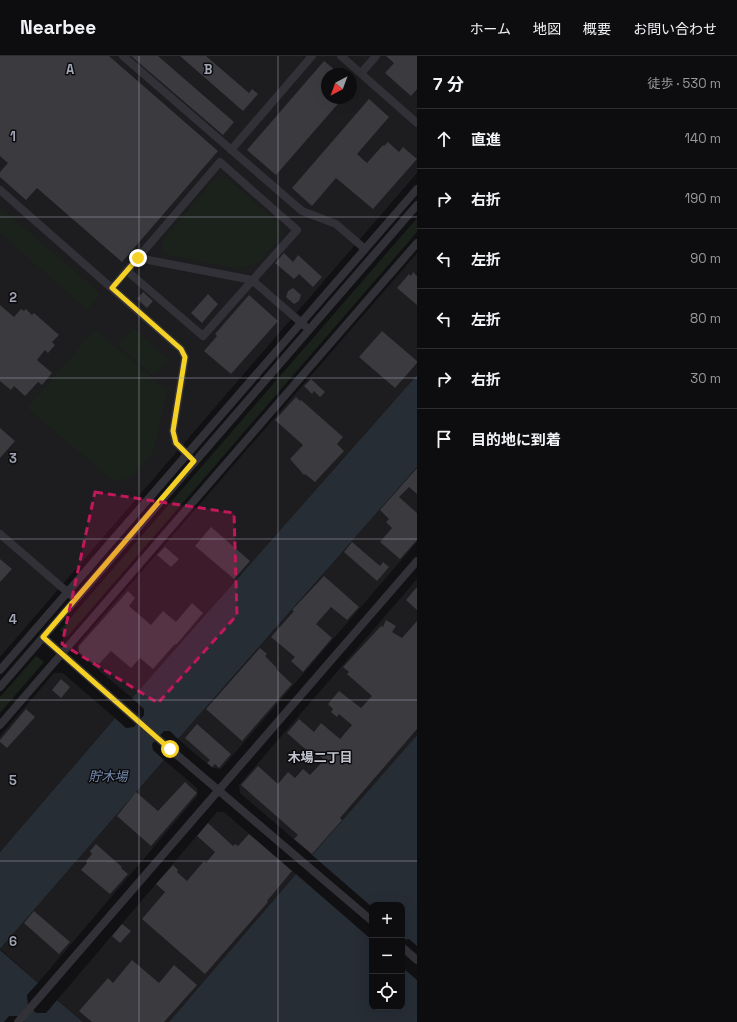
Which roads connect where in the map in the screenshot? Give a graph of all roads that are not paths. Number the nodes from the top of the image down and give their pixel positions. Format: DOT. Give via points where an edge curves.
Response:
graph roads {
  1 [pos="122,56"];
  2 [pos="312,56"];
  3 [pos="341,56"];
  4 [pos="376,56"];
  5 [pos="361,73"];
  6 [pos="417,123"];
  7 [pos="231,150"];
  8 [pos="417,189"];
  9 [pos="0,190"];
  10 [pos="417,205"];
  11 [pos="417,243"];
  12 [pos="365,249"];
  13 [pos="138,258"];
  14 [pos="127,271"];
  15 [pos="252,280"];
  16 [pos="112,288"];
  17 [pos="301,323"];
  18 [pos="309,329"];
  19 [pos="187,454"];
  20 [pos="194,461"];
  21 [pos="0,534"];
  22 [pos="417,562"];
  23 [pos="68,593"];
  24 [pos="75,600"];
  25 [pos="43,637"];
  26 [pos="62,654"];
  27 [pos="0,671"];
  28 [pos="8,678"];
  29 [pos="0,687"];
  30 [pos="0,725"];
  31 [pos="219,790"];
  32 [pos="369,918"];
  33 [pos="405,950"];
  34 [pos="417,960"];
  35 [pos="18,1022"];
  1 -- 7 [label="street"];
  2 -- 7 [label="street"];
  3 -- 5 [label="street"];
  4 -- 5 [label="street"];
  5 -- 6 [label="street"];
  7 -- 12 [label="street" via="302,211 336,224"];
  8 -- 12 [label="street"];
  9 -- 16 [label="street"];
  10 -- 18 [label="street"];
  11 -- 26 [label="street"];
  12 -- 17 [label="street"];
  13 -- 14 [label="street"];
  13 -- 15 [label="street"];
  13 -- 15 [label="street" via="220,162 297,230"];
  14 -- 15 [label="street" via="203,336"];
  14 -- 16 [label="street"];
  15 -- 17 [label="street"];
  16 -- 19 [label="street" via="184,353 173,431 176,443"];
  17 -- 18 [label="street"];
  17 -- 19 [label="street"];
  18 -- 20 [label="street"];
  19 -- 20 [label="street"];
  19 -- 23 [label="street"];
  20 -- 24 [label="street"];
  21 -- 23 [label="street"];
  22 -- 31 [label="street"];
  23 -- 24 [label="street"];
  23 -- 27 [label="street"];
  24 -- 25 [label="street"];
  25 -- 26 [label="street"];
  25 -- 28 [label="street"];
  26 -- 30 [label="street"];
  26 -- 31 [label="street"];
  27 -- 28 [label="street"];
  28 -- 29 [label="street"];
  31 -- 32 [label="street"];
  31 -- 35 [label="street"];
  33 -- 34 [label="street"];
}
